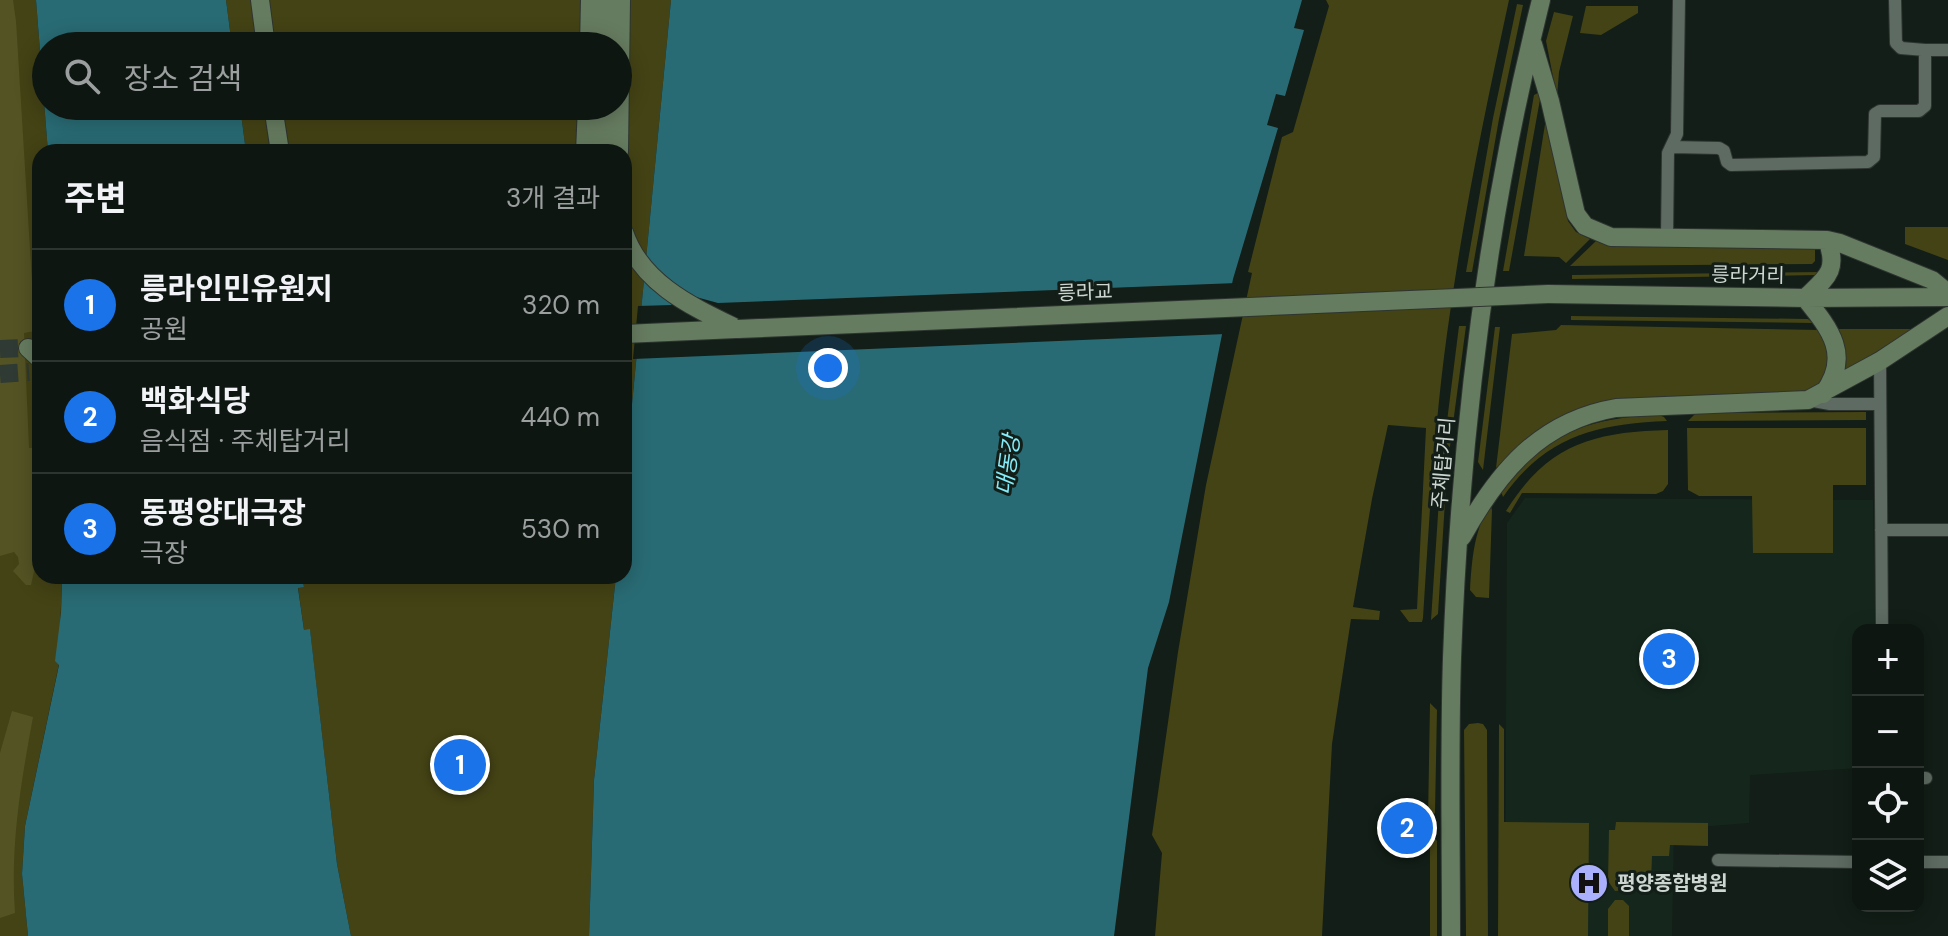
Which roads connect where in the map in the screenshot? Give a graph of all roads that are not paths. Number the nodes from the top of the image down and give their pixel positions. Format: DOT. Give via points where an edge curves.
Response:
graph roads {
  1 [pos="260,0"];
  2 [pos="590,0"];
  3 [pos="606,0"];
  4 [pos="621,0"];
  5 [pos="1541,0"];
  6 [pos="1679,0"];
  7 [pos="1895,0"];
  8 [pos="264,32"];
  9 [pos="589,32"];
  10 [pos="605,32"];
  11 [pos="621,32"];
  12 [pos="1532,40"];
  13 [pos="1925,50"];
  14 [pos="1948,50"];
  15 [pos="275,120"];
  16 [pos="586,120"];
  17 [pos="603,120"];
  18 [pos="619,120"];
  19 [pos="279,144"];
  20 [pos="585,144"];
  21 [pos="602,144"];
  22 [pos="619,144"];
  23 [pos="1671,147"];
  24 [pos="1667,238"];
  25 [pos="1827,240"];
  26 [pos="632,250"];
  27 [pos="1548,294"];
  28 [pos="1948,295"];
  29 [pos="1805,298"];
  30 [pos="1948,316"];
  31 [pos="738,329"];
  32 [pos="632,334"];
  33 [pos="1880,361"];
  34 [pos="1815,398"];
  35 [pos="1880,404"];
  36 [pos="1465,466"];
  37 [pos="1500,478"];
  38 [pos="1881,530"];
  39 [pos="1948,530"];
  40 [pos="1458,545"];
  41 [pos="1882,624"];
  42 [pos="1718,860"];
  43 [pos="1852,862"];
  44 [pos="1924,862"];
  45 [pos="1948,862"];
  46 [pos="1451,936"];
  1 -- 8 [label="main road"];
  2 -- 9 [label="main road"];
  3 -- 10 [label="main road"];
  4 -- 11 [label="main road"];
  5 -- 12 [label="main road, 주체탑거리"];
  6 -- 23 [label="street" via="1677,134"];
  7 -- 13 [label="street" via="1896,43"];
  12 -- 24 [label="main road" via="1576,214 1585,226 1611,237"];
  12 -- 36 [label="main road, 주체탑거리" via="1488,268"];
  13 -- 14 [label="street"];
  13 -- 23 [label="street" via="1925,106 1875,114 1874,157 1868,162 1731,165 1719,148"];
  15 -- 19 [label="main road"];
  16 -- 20 [label="main road"];
  17 -- 21 [label="main road"];
  18 -- 22 [label="main road"];
  23 -- 24 [label="street"];
  24 -- 25 [label="main road"];
  25 -- 28 [label="main road" via="1932,280"];
  25 -- 29 [label="main road" via="1831,271"];
  26 -- 31 [label="main road" via="671,293"];
  27 -- 29 [label="main road, 릉라거리"];
  27 -- 31 [label="main road, 릉라교, bridge"];
  28 -- 29 [label="main road, 릉라거리"];
  29 -- 34 [label="main road" via="1836,347 1836,371"];
  30 -- 33 [label="main road"];
  31 -- 32 [label="main road, 릉라교"];
  33 -- 34 [label="main road"];
  33 -- 35 [label="street"];
  34 -- 35 [label="street" via="1830,404"];
  34 -- 37 [label="main road" via="1591,413 1549,432"];
  35 -- 38 [label="street"];
  36 -- 37 [label="main road" via="1475,477"];
  36 -- 40 [label="main road, 주체탑거리"];
  37 -- 40 [label="main road"];
  38 -- 39 [label="street"];
  38 -- 41 [label="street"];
  40 -- 46 [label="main road, 주체탑거리" via="1451,710"];
  42 -- 43 [label="street"];
  44 -- 45 [label="street"];
}
